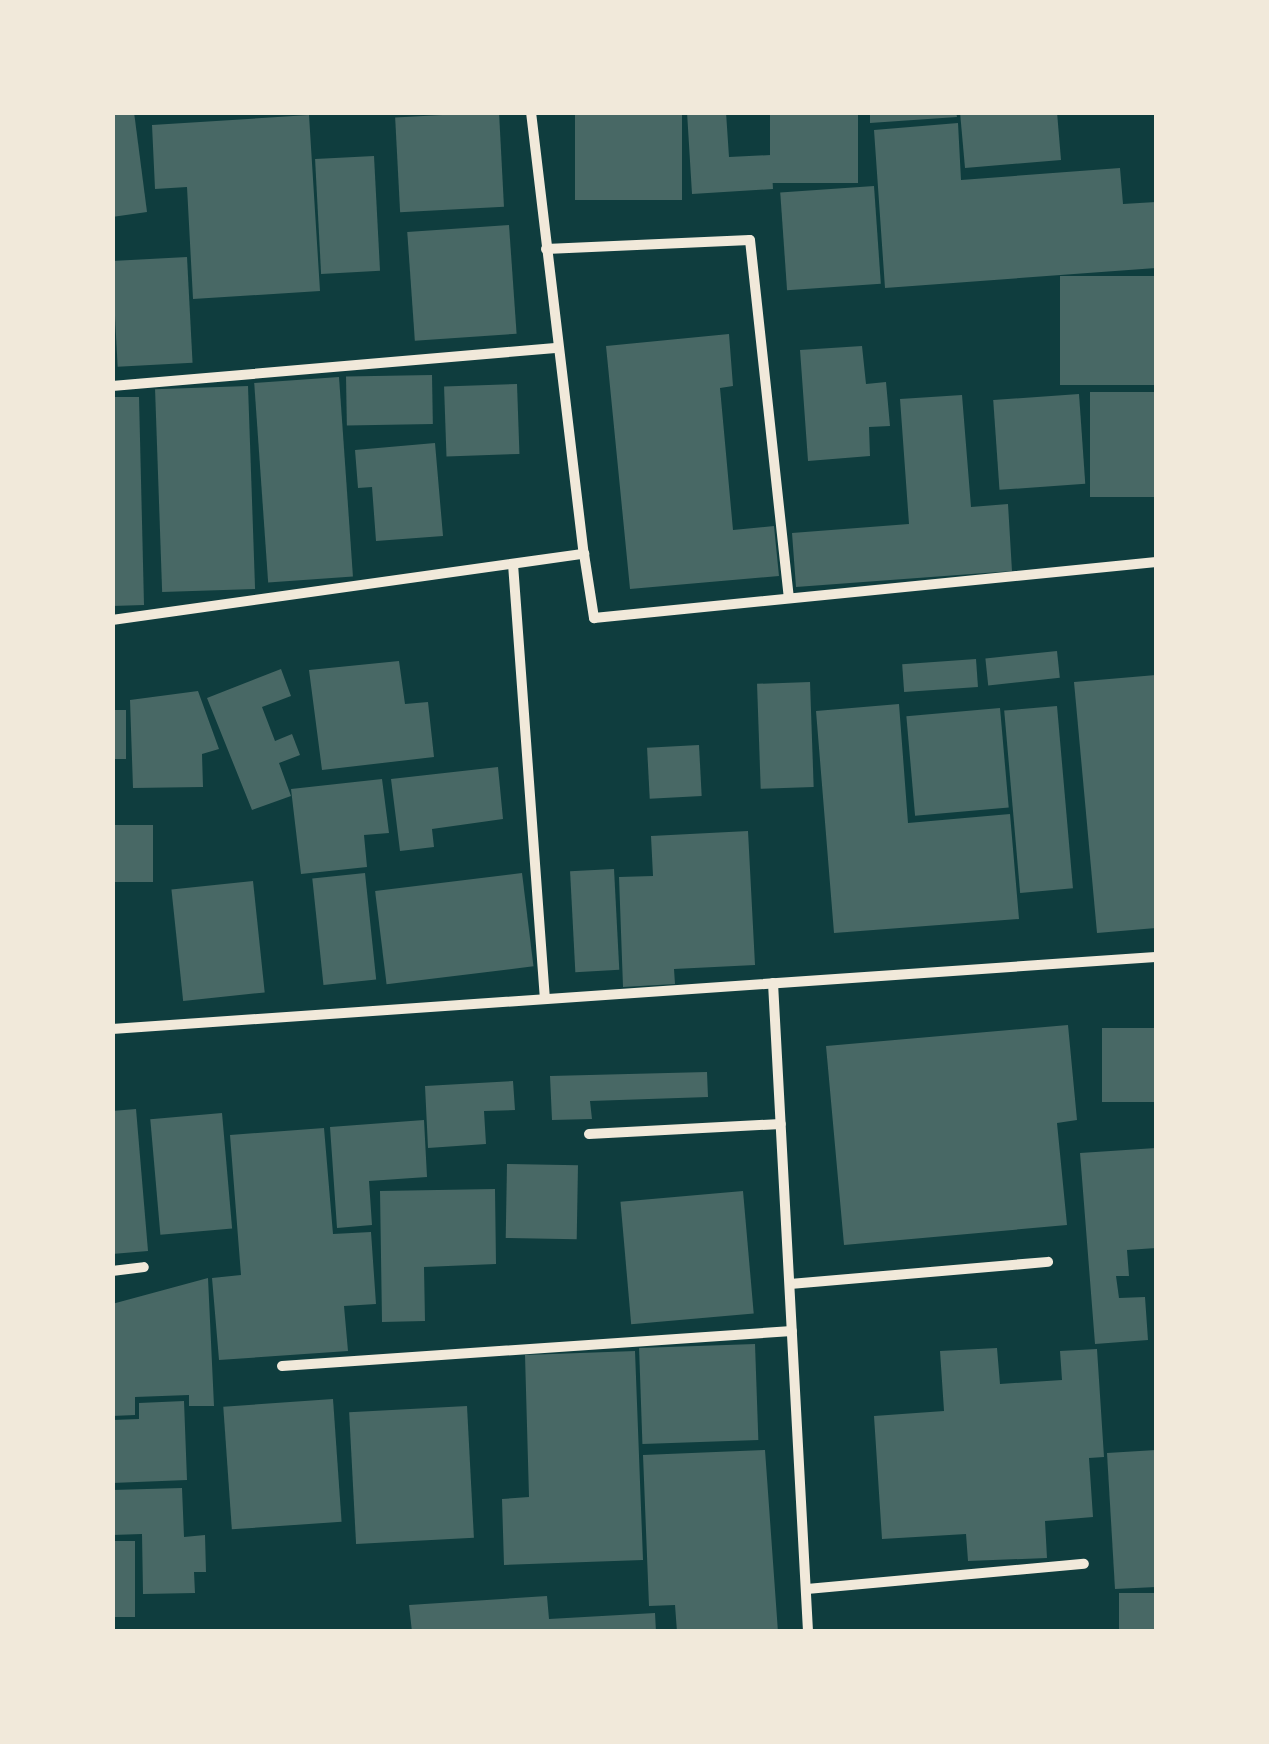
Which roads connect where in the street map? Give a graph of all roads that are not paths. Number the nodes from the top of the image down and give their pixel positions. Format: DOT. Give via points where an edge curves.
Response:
graph roads {
  1 [pos="531,112"];
  2 [pos="546,249"];
  3 [pos="555,348"];
  4 [pos="112,386"];
  5 [pos="584,554"];
  6 [pos="1156,562"];
  7 [pos="513,564"];
  8 [pos="789,598"];
  9 [pos="112,620"];
  10 [pos="1156,956"];
  11 [pos="773,983"];
  12 [pos="545,999"];
  13 [pos="112,1028"];
  14 [pos="781,1124"];
  15 [pos="589,1134"];
  16 [pos="1048,1262"];
  17 [pos="144,1267"];
  18 [pos="112,1271"];
  19 [pos="790,1284"];
  20 [pos="792,1331"];
  21 [pos="282,1366"];
  22 [pos="1084,1564"];
  23 [pos="807,1589"];
  24 [pos="808,1632"];
  1 -- 2 [label="street"];
  2 -- 3 [label="street"];
  2 -- 8 [label="street" via="750,240"];
  3 -- 4 [label="street"];
  3 -- 5 [label="street"];
  5 -- 7 [label="street"];
  5 -- 8 [label="street" via="594,618"];
  6 -- 8 [label="street"];
  7 -- 9 [label="street"];
  7 -- 12 [label="street"];
  10 -- 11 [label="street"];
  11 -- 12 [label="street"];
  11 -- 14 [label="street"];
  12 -- 13 [label="street"];
  14 -- 15 [label="street"];
  14 -- 19 [label="street"];
  16 -- 19 [label="street"];
  17 -- 18 [label="street"];
  19 -- 20 [label="street"];
  20 -- 21 [label="street"];
  20 -- 23 [label="street"];
  22 -- 23 [label="street"];
  23 -- 24 [label="street"];
}
